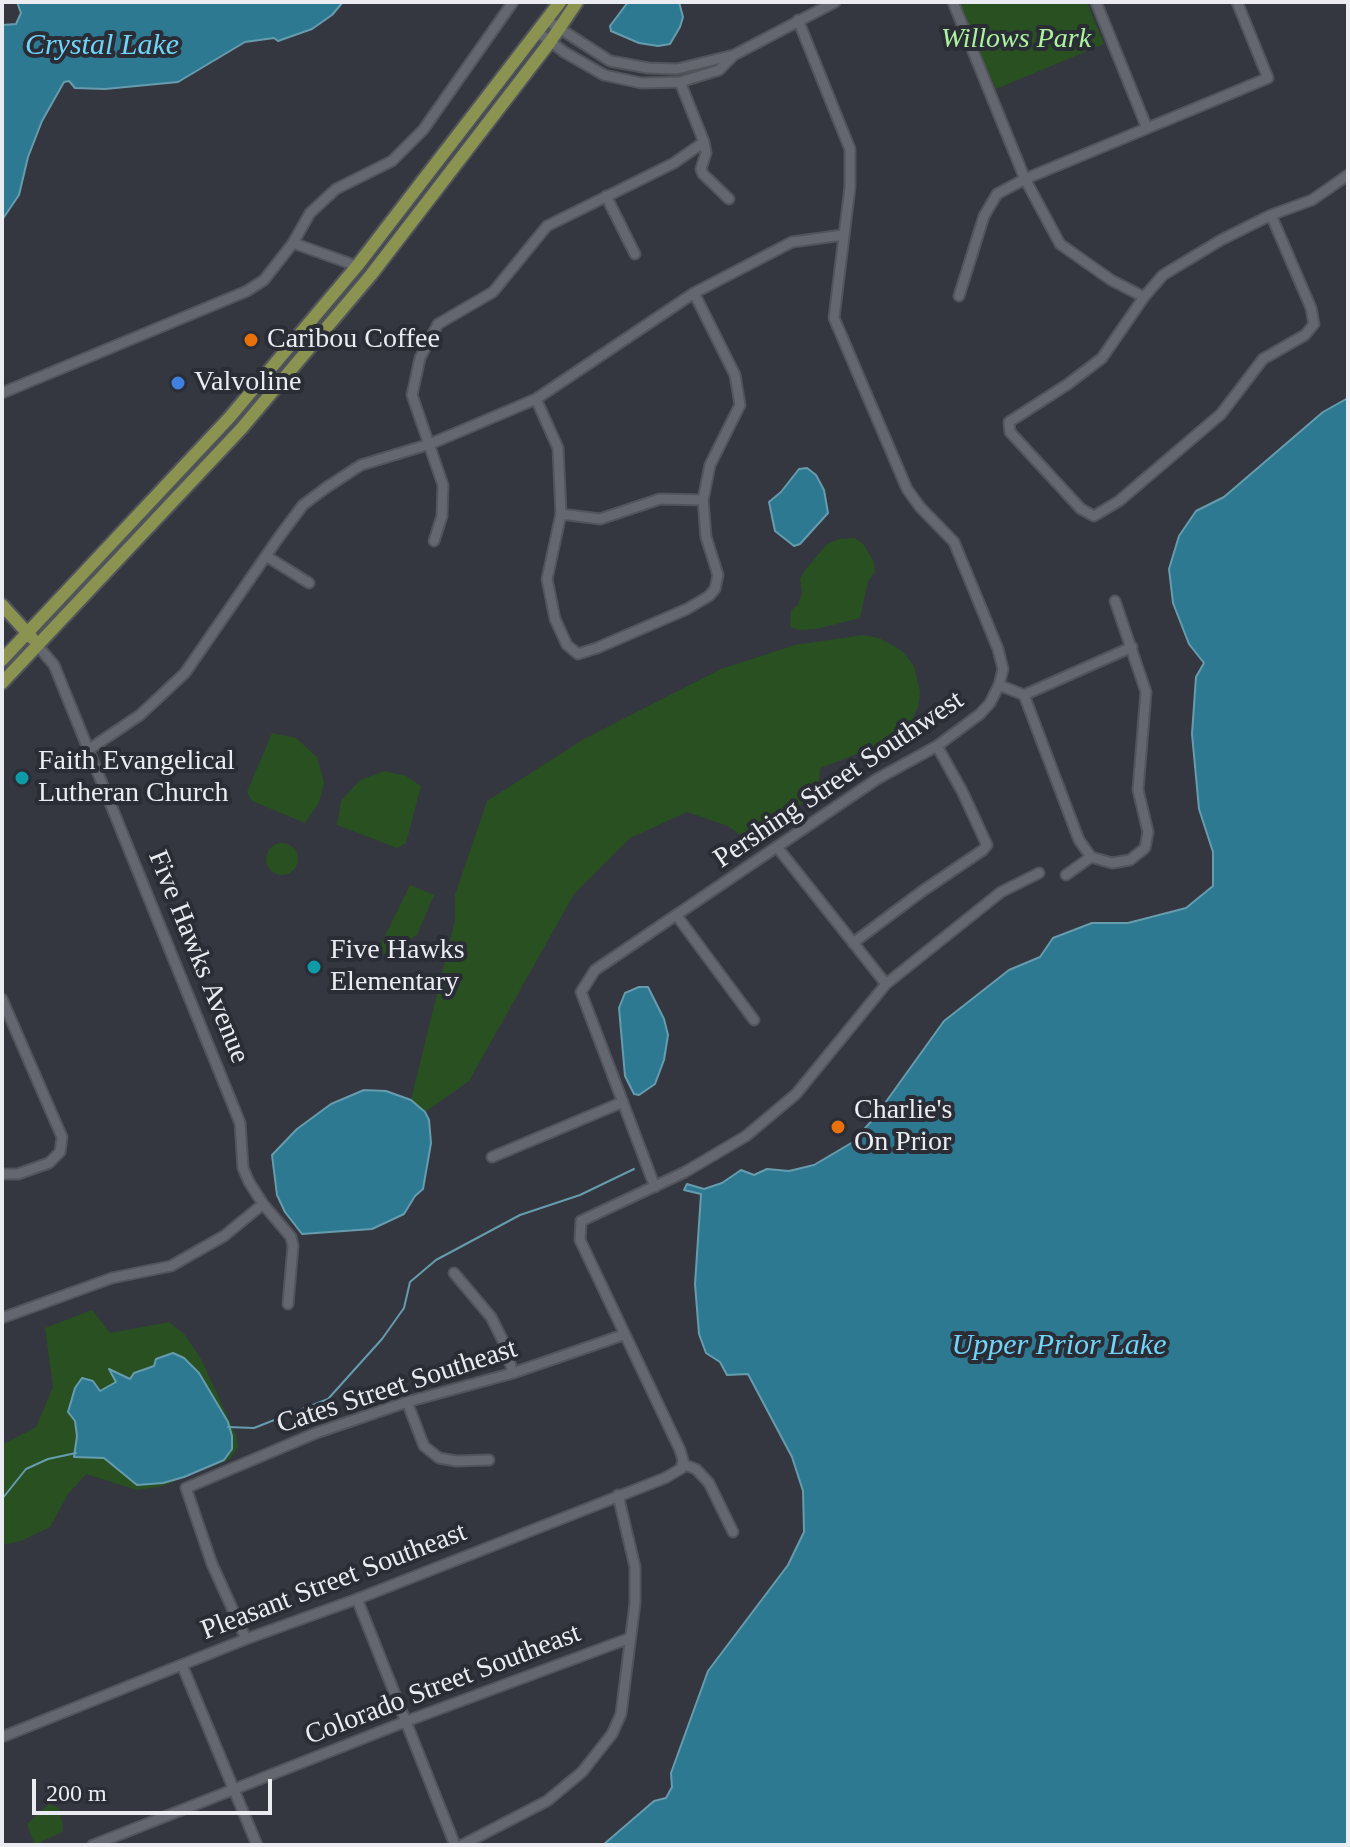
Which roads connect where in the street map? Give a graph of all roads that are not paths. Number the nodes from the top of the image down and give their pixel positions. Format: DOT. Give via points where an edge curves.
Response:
graph roads {
  1 [pos="513,2"];
  2 [pos="560,2"];
  3 [pos="577,2"];
  4 [pos="835,2"];
  5 [pos="953,2"];
  6 [pos="1096,2"];
  7 [pos="1237,2"];
  8 [pos="798,20"];
  9 [pos="553,25"];
  10 [pos="539,33"];
  11 [pos="550,42"];
  12 [pos="734,55"];
  13 [pos="680,82"];
  14 [pos="1147,128"];
  15 [pos="704,142"];
  16 [pos="1348,175"];
  17 [pos="1025,179"];
  18 [pos="606,196"];
  19 [pos="729,199"];
  20 [pos="1271,215"];
  21 [pos="843,235"];
  22 [pos="293,243"];
  23 [pos="635,254"];
  24 [pos="357,266"];
  25 [pos="694,293"];
  26 [pos="959,296"];
  27 [pos="1144,297"];
  28 [pos="2,393"];
  29 [pos="536,399"];
  30 [pos="430,444"];
  31 [pos="703,500"];
  32 [pos="561,514"];
  33 [pos="434,541"];
  34 [pos="266,556"];
  35 [pos="309,583"];
  36 [pos="1115,601"];
  37 [pos="2,605"];
  38 [pos="27,633"];
  39 [pos="37,645"];
  40 [pos="1132,647"];
  41 [pos="2,660"];
  42 [pos="2,683"];
  43 [pos="999,685"];
  44 [pos="1024,695"];
  45 [pos="937,746"];
  46 [pos="88,750"];
  47 [pos="777,847"];
  48 [pos="1091,857"];
  49 [pos="1039,873"];
  50 [pos="1066,875"];
  51 [pos="677,916"];
  52 [pos="853,943"];
  53 [pos="886,984"];
  54 [pos="2,999"];
  55 [pos="754,1020"];
  56 [pos="623,1102"];
  57 [pos="492,1157"];
  58 [pos="2,1174"];
  59 [pos="655,1187"];
  60 [pos="263,1204"];
  61 [pos="454,1273"];
  62 [pos="288,1304"];
  63 [pos="2,1318"];
  64 [pos="623,1335"];
  65 [pos="513,1373"];
  66 [pos="407,1402"];
  67 [pos="489,1460"];
  68 [pos="682,1466"];
  69 [pos="618,1495"];
  70 [pos="733,1532"];
  71 [pos="357,1599"];
  72 [pos="630,1638"];
  73 [pos="246,1639"];
  74 [pos="182,1665"];
  75 [pos="407,1721"];
  76 [pos="2,1737"];
  77 [pos="234,1789"];
  78 [pos="93,1845"];
  79 [pos="257,1845"];
  80 [pos="455,1845"];
  81 [pos="462,1845"];
  1 -- 22 [label="street" via="423,130 392,161 336,189 310,213"];
  2 -- 9 [label="main road"];
  3 -- 9 [label="main road"];
  4 -- 8 [label="street"];
  5 -- 17 [label="street"];
  6 -- 14 [label="street"];
  7 -- 14 [label="street" via="1268,78"];
  8 -- 12 [label="street"];
  8 -- 21 [label="street" via="850,149"];
  9 -- 10 [label="main road"];
  9 -- 11 [label="main road"];
  9 -- 12 [label="street" via="610,61 648,68 677,69"];
  10 -- 11 [label="street"];
  10 -- 24 [label="main road"];
  11 -- 13 [label="street" via="604,75 641,83"];
  11 -- 39 [label="main road" via="371,275 241,429"];
  12 -- 13 [label="street" via="719,70"];
  13 -- 15 [label="street"];
  14 -- 17 [label="street"];
  15 -- 18 [label="street"];
  15 -- 19 [label="street" via="703,174"];
  16 -- 20 [label="street" via="1312,200"];
  17 -- 26 [label="street" via="997,194 984,216"];
  17 -- 27 [label="street" via="1060,244"];
  18 -- 23 [label="street"];
  18 -- 30 [label="street" via="547,226 493,292 438,324 420,358 412,395"];
  20 -- 27 [label="street" via="1163,275"];
  20 -- 27 [label="street" via="1314,324 1263,359 1221,414 1094,516 1081,509 1028,452 1010,432 1009,422 1102,358"];
  21 -- 25 [label="street" via="792,242"];
  21 -- 43 [label="street" via="834,318 907,489 954,542 998,649 1003,669"];
  22 -- 24 [label="street"];
  22 -- 28 [label="street" via="264,280 247,291"];
  24 -- 38 [label="main road" via="229,418"];
  25 -- 29 [label="street"];
  25 -- 31 [label="street" via="735,375 740,405 710,465"];
  29 -- 30 [label="street"];
  29 -- 32 [label="street" via="558,448"];
  30 -- 33 [label="street" via="443,485"];
  30 -- 34 [label="street" via="361,465 327,487 303,505"];
  31 -- 32 [label="street" via="660,499 600,519"];
  31 -- 32 [label="street" via="706,537 718,575 715,589 687,609 578,654 567,645 555,619 547,579"];
  34 -- 35 [label="street"];
  34 -- 46 [label="street" via="185,673 140,715"];
  36 -- 40 [label="street"];
  37 -- 38 [label="main road, Five Hawks Avenue"];
  38 -- 39 [label="main road, Five Hawks Avenue"];
  38 -- 41 [label="main road"];
  39 -- 42 [label="main road"];
  39 -- 46 [label="street, Five Hawks Avenue" via="54,665"];
  40 -- 44 [label="street"];
  40 -- 48 [label="street" via="1146,692 1138,790 1148,832 1145,848 1130,860 1112,863"];
  43 -- 44 [label="street, Pershing Street Southwest"];
  43 -- 45 [label="street, Pershing Street Southwest" via="980,714"];
  44 -- 48 [label="street" via="1079,840"];
  45 -- 47 [label="street, Pershing Street Southwest" via="877,779"];
  45 -- 52 [label="street" via="987,845"];
  46 -- 60 [label="street, Five Hawks Avenue" via="240,1123 243,1168"];
  47 -- 51 [label="street, Pershing Street Southwest"];
  47 -- 52 [label="street"];
  48 -- 50 [label="street"];
  49 -- 53 [label="street" via="1001,892"];
  51 -- 55 [label="street"];
  51 -- 56 [label="street, Pershing Street Southwest" via="595,970 581,992"];
  52 -- 53 [label="street"];
  53 -- 59 [label="street" via="796,1094 746,1136"];
  54 -- 58 [label="street" via="62,1137 60,1152 49,1163"];
  56 -- 57 [label="street"];
  56 -- 59 [label="street"];
  59 -- 64 [label="street" via="581,1221 580,1240"];
  60 -- 62 [label="street, Five Hawks Avenue" via="291,1237"];
  60 -- 63 [label="street" via="224,1236 171,1266 112,1278"];
  61 -- 65 [label="street" via="491,1317"];
  64 -- 65 [label="street, Cates Street Southeast"];
  64 -- 68 [label="street" via="680,1450"];
  65 -- 66 [label="street, Cates Street Southeast"];
  66 -- 67 [label="street" via="424,1446 439,1458"];
  66 -- 73 [label="street, Cates Street Southeast" via="316,1433 186,1488"];
  68 -- 69 [label="street, Pleasant Street Southeast"];
  68 -- 70 [label="street" via="696,1469 709,1483"];
  69 -- 71 [label="street, Pleasant Street Southeast"];
  69 -- 72 [label="street" via="635,1567"];
  71 -- 73 [label="street, Pleasant Street Southeast"];
  71 -- 75 [label="street"];
  72 -- 75 [label="street, Colorado Street Southeast"];
  72 -- 81 [label="street" via="621,1714 582,1772 547,1801"];
  73 -- 74 [label="street, Pleasant Street Southeast"];
  74 -- 76 [label="street, Pleasant Street Southeast"];
  74 -- 77 [label="street"];
  75 -- 77 [label="street, Colorado Street Southeast"];
  75 -- 80 [label="street"];
  77 -- 78 [label="street, Colorado Street Southeast"];
  77 -- 79 [label="street"];
}
